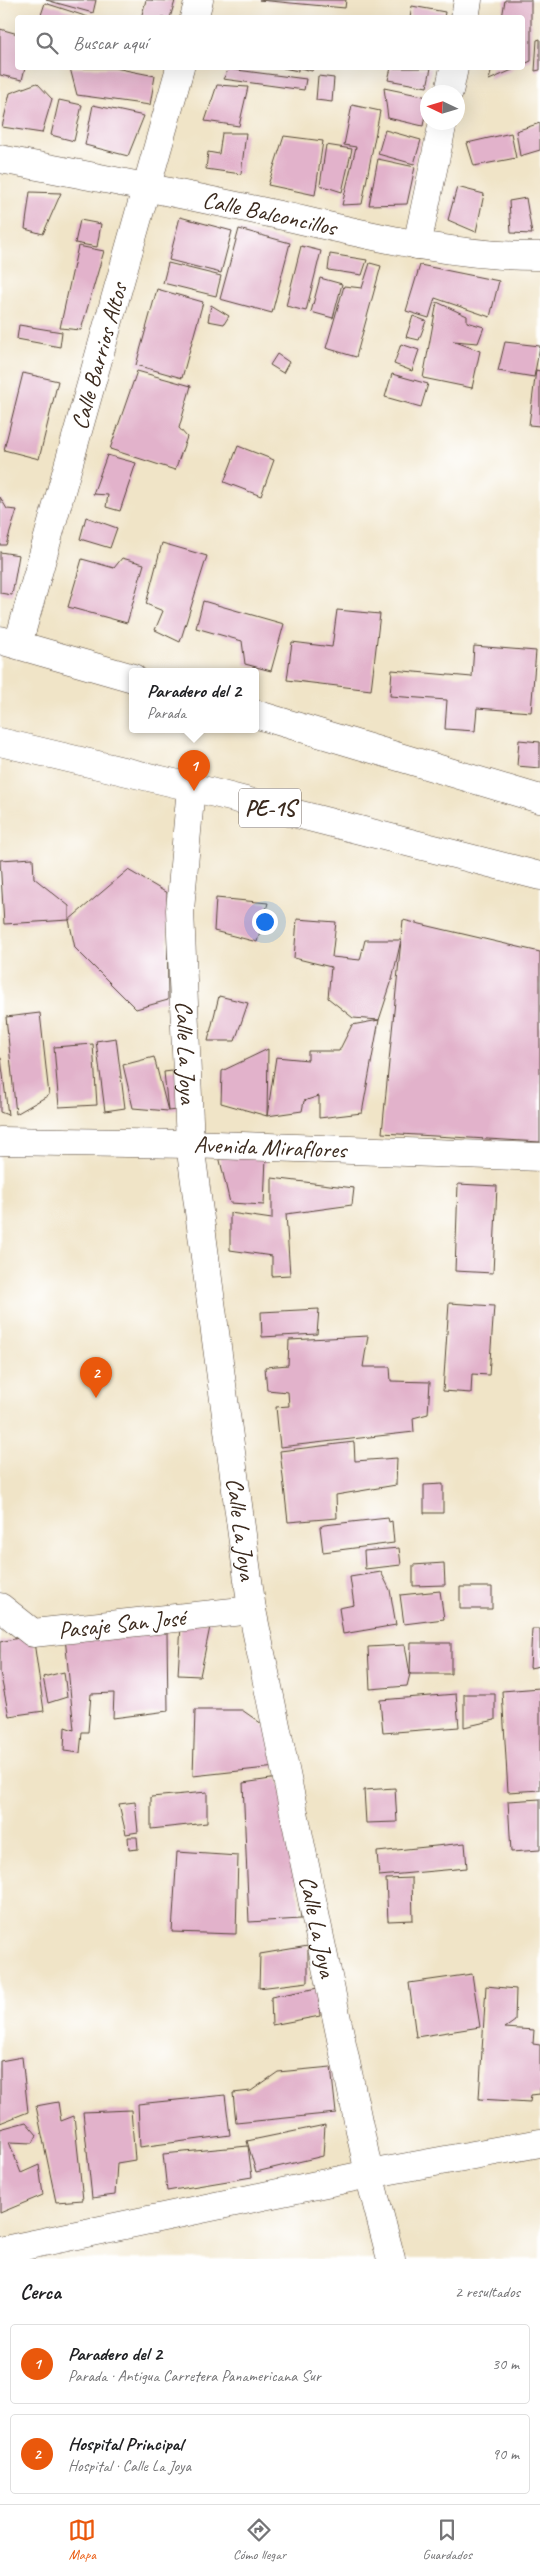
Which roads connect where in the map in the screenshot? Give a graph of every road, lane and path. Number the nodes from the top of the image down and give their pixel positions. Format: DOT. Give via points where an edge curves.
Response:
graph roads {
  1 [pos="199,0"];
  2 [pos="468,0"];
  3 [pos="195,15"];
  4 [pos="465,15"];
  5 [pos="179,70"];
  6 [pos="454,70"];
  7 [pos="450,85"];
  8 [pos="441,130"];
  9 [pos="0,159"];
  10 [pos="147,186"];
  11 [pos="417,245"];
  12 [pos="540,256"];
  13 [pos="9,642"];
  14 [pos="129,677"];
  15 [pos="259,715"];
  16 [pos="0,742"];
  17 [pos="191,788"];
  18 [pos="540,799"];
  19 [pos="540,876"];
  20 [pos="0,1141"];
  21 [pos="190,1144"];
  22 [pos="540,1156"];
  23 [pos="0,1607"];
  24 [pos="252,1610"];
  25 [pos="540,2143"];
  26 [pos="369,2174"];
  27 [pos="0,2251"];
  28 [pos="41,2251"];
  29 [pos="391,2259"];
  1 -- 3 [label="main road"];
  2 -- 4 [label="main road"];
  5 -- 10 [label="main road, Calle Barrios Altos"];
  6 -- 7 [label="main road"];
  8 -- 11 [label="main road"];
  9 -- 10 [label="main road, Calle Balconcillos"];
  10 -- 11 [label="main road, Calle Balconcillos"];
  10 -- 13 [label="main road, Calle Barrios Altos"];
  11 -- 12 [label="main road, Calle Balconcillos" via="511,256"];
  13 -- 14 [label="main road"];
  15 -- 18 [label="main road"];
  16 -- 17 [label="main road, PE-1S"];
  17 -- 19 [label="main road, PE-1S"];
  17 -- 21 [label="main road, Calle La Joya" via="180,910"];
  20 -- 21 [label="main road, Avenida Miraflores"];
  21 -- 22 [label="main road, Avenida Miraflores"];
  21 -- 24 [label="main road, Calle La Joya"];
  23 -- 24 [label="main road, Pasaje San José" via="33,1633"];
  24 -- 26 [label="main road, Calle La Joya"];
  25 -- 26 [label="main road"];
  26 -- 28 [label="main road"];
  26 -- 29 [label="main road, Calle La Joya"];
  27 -- 28 [label="main road"];
}
